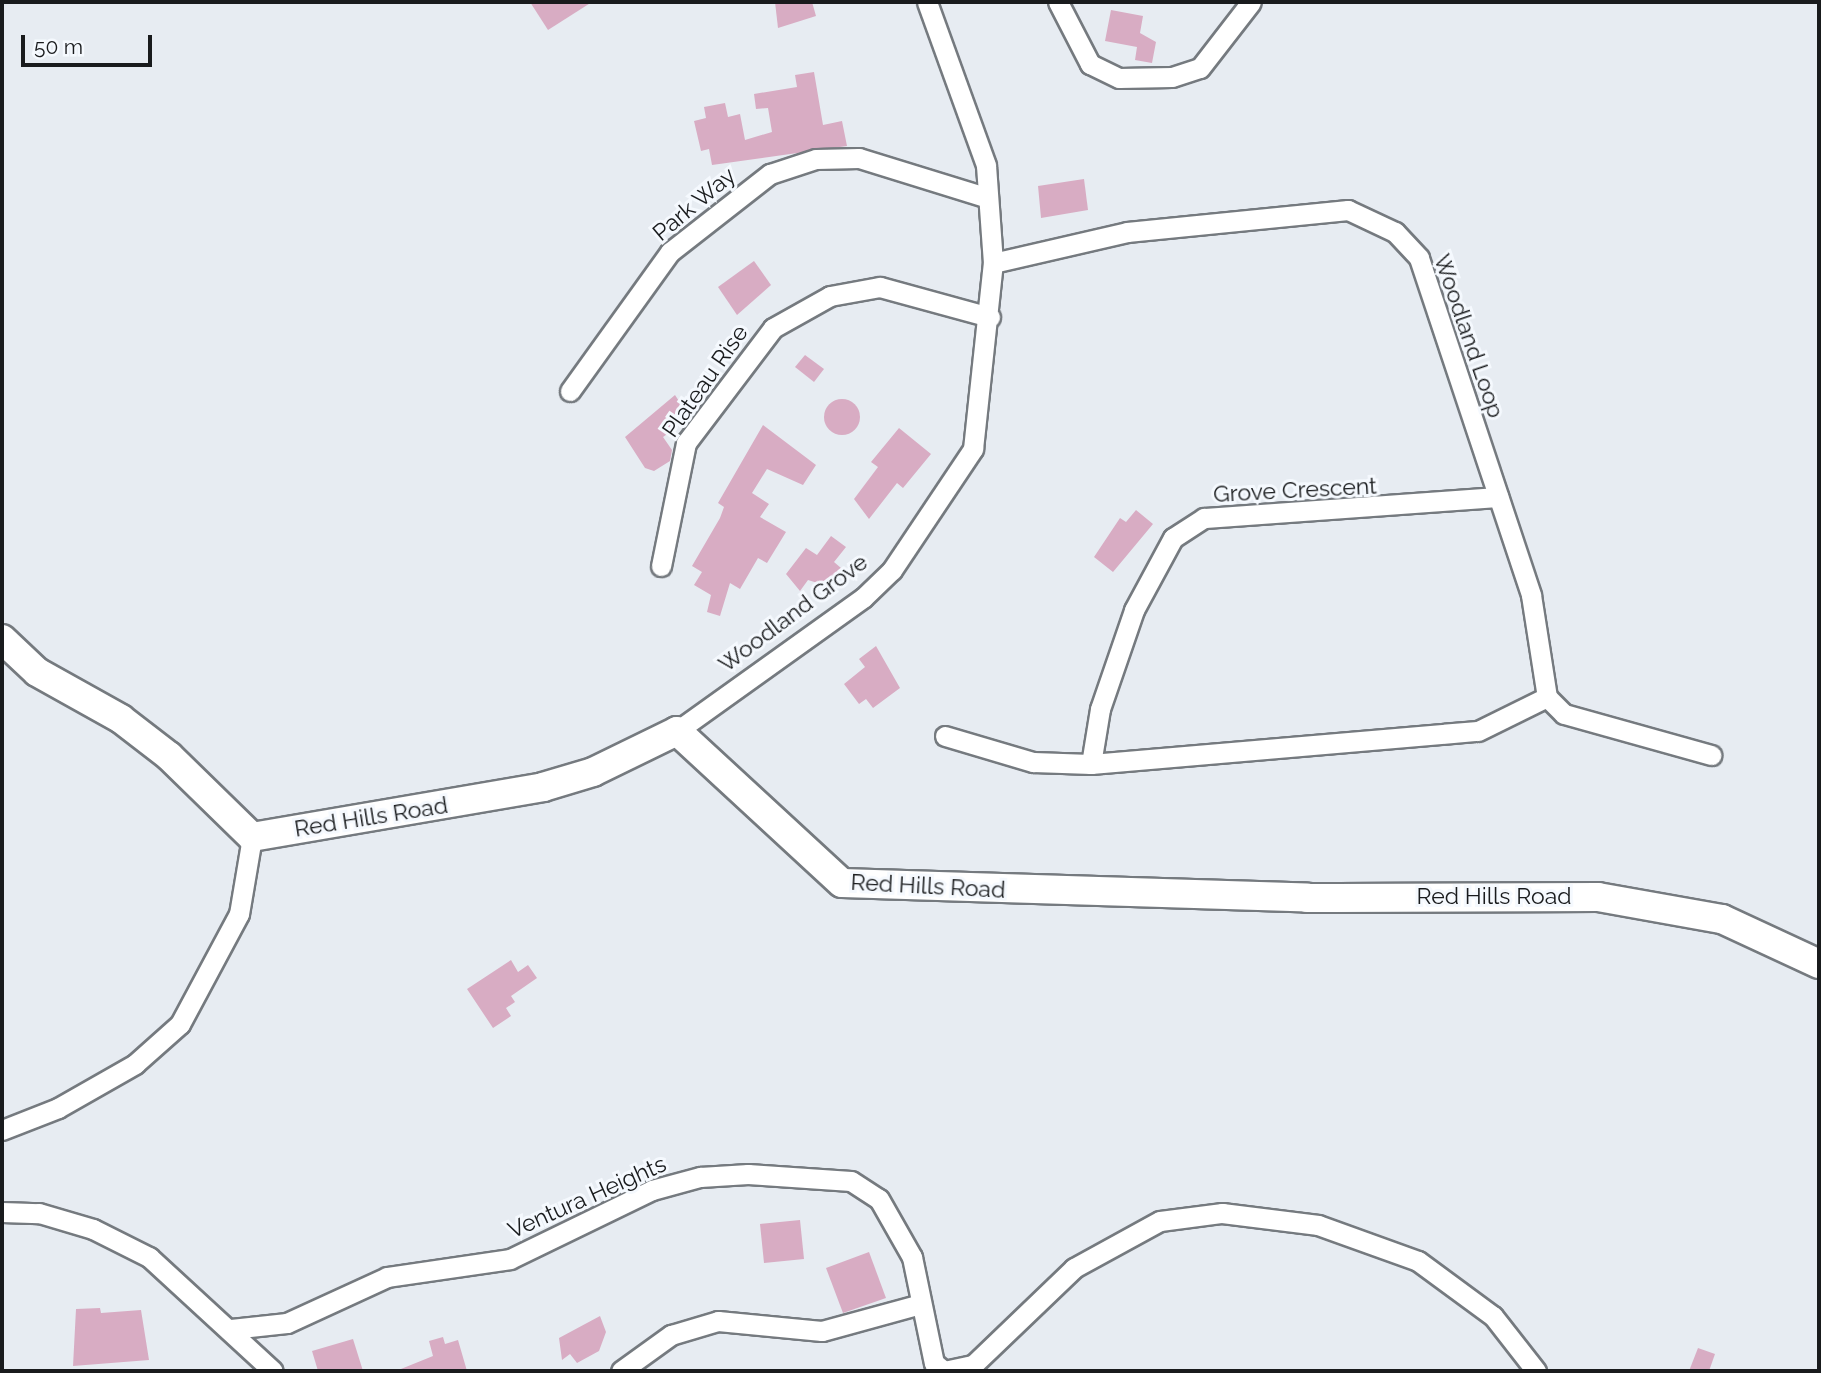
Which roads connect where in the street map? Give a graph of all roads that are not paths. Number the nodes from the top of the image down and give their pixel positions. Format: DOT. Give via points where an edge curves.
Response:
graph roads {
  1 [pos="927,2"];
  2 [pos="1058,2"];
  3 [pos="1251,2"];
  4 [pos="988,198"];
  5 [pos="993,262"];
  6 [pos="990,317"];
  7 [pos="570,391"];
  8 [pos="1498,497"];
  9 [pos="661,566"];
  10 [pos="2,639"];
  11 [pos="1547,697"];
  12 [pos="677,731"];
  13 [pos="945,736"];
  14 [pos="1711,755"];
  15 [pos="1091,764"];
  16 [pos="252,837"];
  17 [pos="1819,964"];
  18 [pos="2,1130"];
  19 [pos="2,1212"];
  20 [pos="917,1305"];
  21 [pos="232,1329"];
  22 [pos="273,1371"];
  23 [pos="621,1371"];
  24 [pos="1536,1371"];
  1 -- 4 [label="street, Woodland Grove" via="986,165"];
  2 -- 3 [label="street" via="1090,64 1119,78 1172,77 1200,68"];
  4 -- 5 [label="street, Woodland Grove"];
  4 -- 7 [label="street, Park Way" via="859,158 816,159 770,174 670,252"];
  5 -- 6 [label="street, Woodland Grove"];
  5 -- 8 [label="street, Woodland Loop" via="1127,232 1348,210 1395,232 1419,258"];
  6 -- 9 [label="street, Plateau Rise" via="880,287 830,296 773,328 686,443"];
  6 -- 12 [label="street, Woodland Grove" via="973,449 892,570"];
  8 -- 11 [label="street, Woodland Loop" via="1531,594"];
  8 -- 15 [label="street, Grove Crescent" via="1204,518 1172,538 1134,610 1100,709"];
  10 -- 16 [label="main road" via="37,672 121,719 159,749"];
  11 -- 14 [label="street" via="1564,714"];
  11 -- 15 [label="street" via="1478,731"];
  12 -- 16 [label="main road, Red Hills Road" via="593,772 543,787"];
  12 -- 17 [label="main road, Red Hills Road" via="842,883 1307,898 1598,897 1722,919"];
  13 -- 15 [label="street" via="1034,762"];
  16 -- 18 [label="street" via="239,914 180,1024 135,1063 58,1108"];
  19 -- 21 [label="street" via="39,1213 104,1235 149,1257"];
  20 -- 21 [label="street, Ventura Heights" via="912,1257 879,1199 851,1181 748,1174 700,1177 652,1190 510,1259 387,1277 287,1323"];
  20 -- 23 [label="street" via="822,1331 718,1321 671,1335"];
  20 -- 24 [label="street, Ventura Heights" via="934,1363 944,1371 964,1371 1074,1268 1160,1221 1222,1213 1318,1225 1418,1261 1493,1316"];
  21 -- 22 [label="street"];
}
